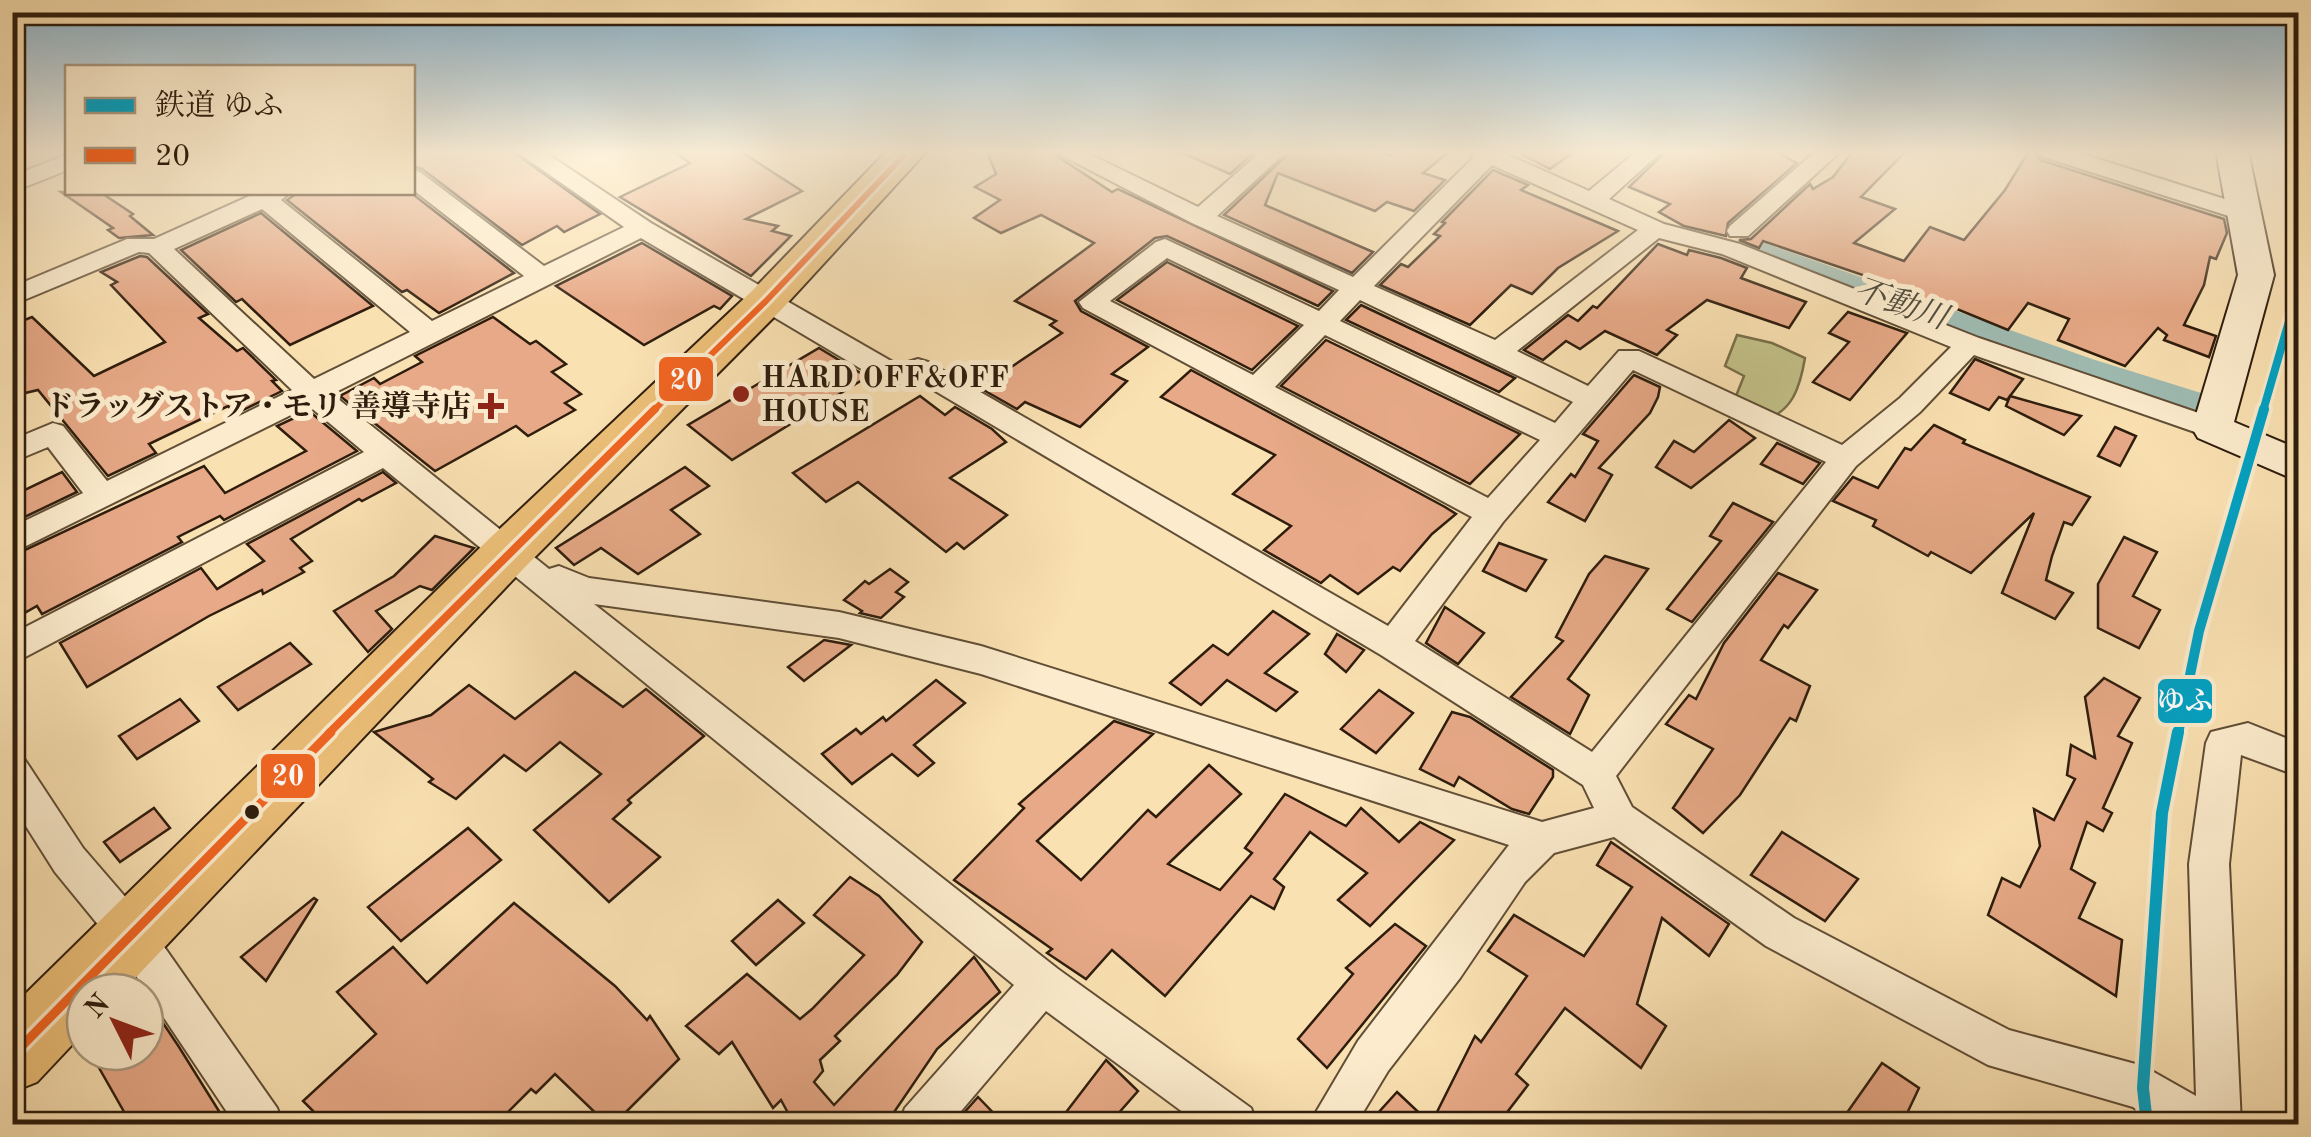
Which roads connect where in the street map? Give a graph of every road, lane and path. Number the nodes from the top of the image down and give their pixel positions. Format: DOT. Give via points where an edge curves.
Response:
graph roads {
  1 [pos="255,204"];
  2 [pos="282,204"];
  3 [pos="447,204"];
  4 [pos="606,204"];
  5 [pos="857,204"];
  6 [pos="1172,204"];
  7 [pos="1216,204"];
  8 [pos="1436,204"];
  9 [pos="1596,204"];
  10 [pos="1770,204"];
  11 [pos="2210,204"];
  12 [pos="2245,204"];
  13 [pos="2247,214"];
  14 [pos="1200,218"];
  15 [pos="642,228"];
  16 [pos="1656,228"];
  17 [pos="1739,231"];
  18 [pos="157,247"];
  19 [pos="542,277"];
  20 [pos="1358,287"];
  21 [pos="12,297"];
  22 [pos="766,300"];
  23 [pos="1322,322"];
  24 [pos="430,334"];
  25 [pos="1969,344"];
  26 [pos="1498,352"];
  27 [pos="1254,390"];
  28 [pos="313,394"];
  29 [pos="1592,400"];
  30 [pos="2212,428"];
  31 [pos="1560,437"];
  32 [pos="12,452"];
  33 [pos="386,454"];
  34 [pos="1845,460"];
  35 [pos="2298,466"];
  36 [pos="102,498"];
  37 [pos="1492,514"];
  38 [pos="12,542"];
  39 [pos="507,553"];
  40 [pos="1393,645"];
  41 [pos="12,650"];
  42 [pos="2298,760"];
  43 [pos="12,772"];
  44 [pos="1596,774"];
  45 [pos="1618,819"];
  46 [pos="1542,839"];
  47 [pos="132,935"];
  48 [pos="1044,983"];
  49 [pos="12,1057"];
  50 [pos="261,1124"];
  51 [pos="921,1124"];
  52 [pos="1234,1124"];
  53 [pos="1331,1124"];
  54 [pos="2198,1124"];
  55 [pos="2220,1124"];
  1 -- 18 [label="street"];
  2 -- 24 [label="street"];
  3 -- 19 [label="street"];
  4 -- 15 [label="street"];
  5 -- 22 [label="highway"];
  6 -- 14 [label="street"];
  7 -- 14 [label="street"];
  8 -- 20 [label="street"];
  9 -- 16 [label="street"];
  10 -- 17 [label="street"];
  11 -- 13 [label="street"];
  12 -- 13 [label="main road"];
  13 -- 30 [label="main road" via="2256,275"];
  14 -- 20 [label="street"];
  15 -- 19 [label="street"];
  15 -- 22 [label="street"];
  16 -- 25 [label="street" via="1730,249"];
  16 -- 26 [label="street"];
  18 -- 21 [label="street" via="136,244"];
  18 -- 28 [label="street"];
  19 -- 24 [label="street"];
  20 -- 23 [label="street"];
  20 -- 26 [label="street"];
  22 -- 39 [label="highway"];
  22 -- 40 [label="street" via="896,376 918,368"];
  23 -- 27 [label="street"];
  23 -- 27 [label="street" via="1165,247 1092,302"];
  23 -- 31 [label="street"];
  24 -- 28 [label="street"];
  25 -- 30 [label="street"];
  25 -- 34 [label="street"];
  26 -- 29 [label="street"];
  27 -- 37 [label="street"];
  28 -- 33 [label="street"];
  28 -- 36 [label="street"];
  29 -- 31 [label="street"];
  29 -- 34 [label="street" via="1630,357"];
  30 -- 35 [label="main road"];
  31 -- 37 [label="street"];
  32 -- 36 [label="street" via="54,433"];
  33 -- 39 [label="street"];
  33 -- 41 [label="street"];
  34 -- 44 [label="street"];
  36 -- 38 [label="street"];
  37 -- 40 [label="street"];
  39 -- 46 [label="street" via="583,590 839,625 981,660"];
  39 -- 47 [label="highway"];
  39 -- 48 [label="street"];
  40 -- 44 [label="street"];
  42 -- 55 [label="street" via="2248,738 2224,742 2209,864"];
  43 -- 47 [label="street" via="69,860"];
  44 -- 45 [label="street"];
  45 -- 46 [label="street"];
  45 -- 54 [label="street" via="1780,932 2002,1050 2142,1088"];
  46 -- 53 [label="street" via="1511,869 1372,1056"];
  47 -- 49 [label="highway"];
  47 -- 50 [label="street"];
  48 -- 51 [label="street"];
  48 -- 52 [label="street"];
}
